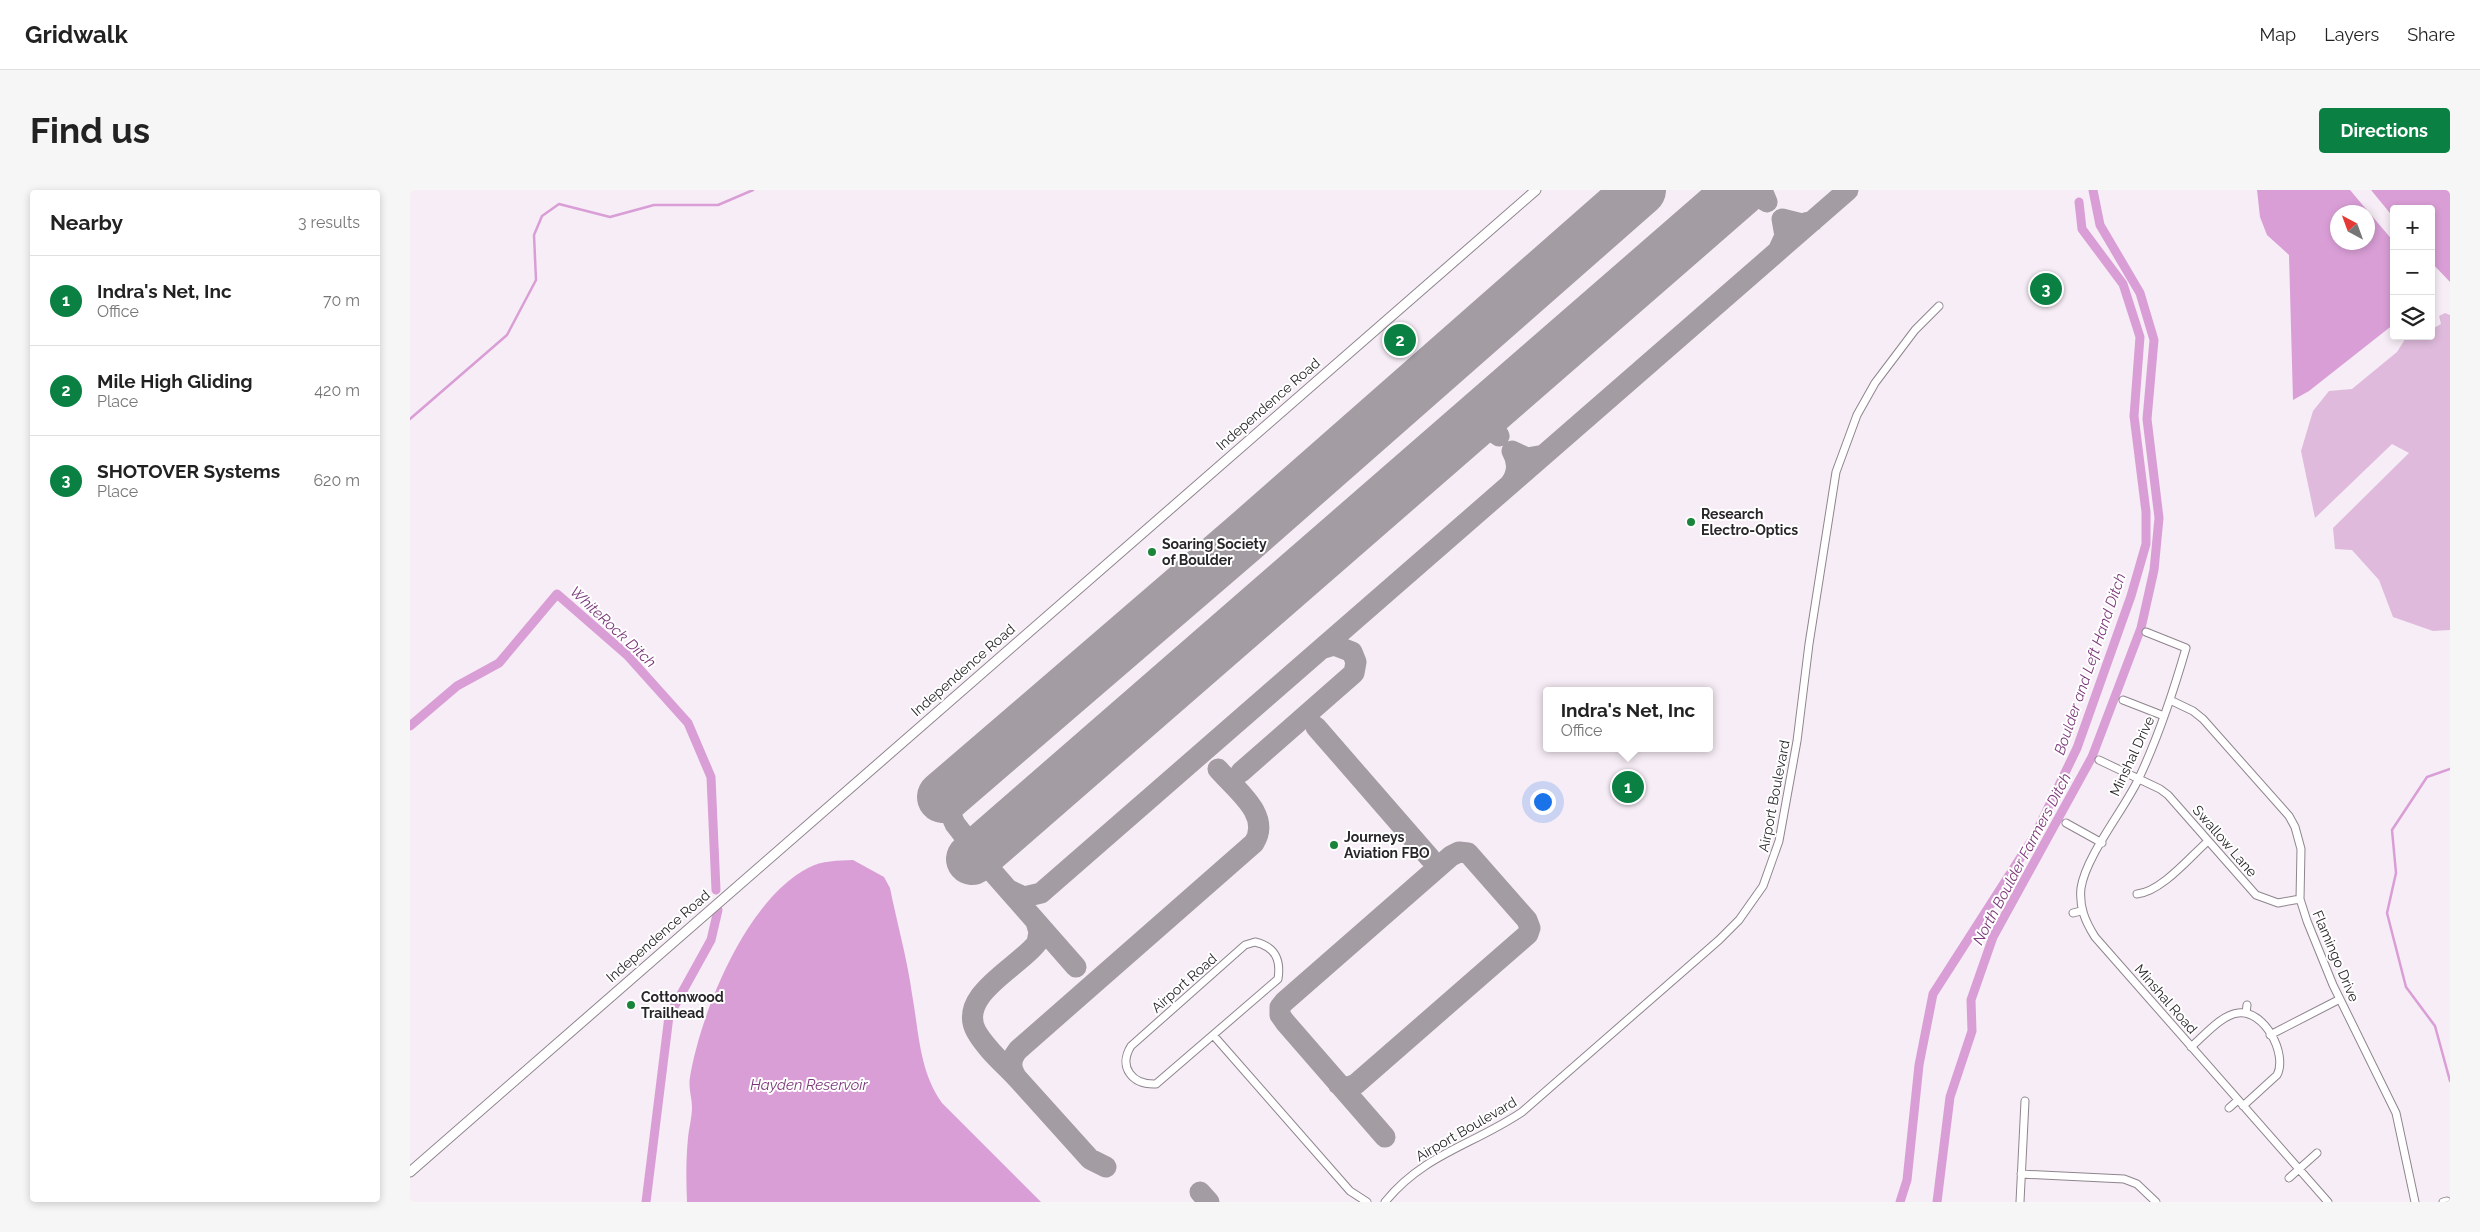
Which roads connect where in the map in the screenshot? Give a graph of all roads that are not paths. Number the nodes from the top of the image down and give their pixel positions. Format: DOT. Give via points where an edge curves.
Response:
graph roads {
  1 [pos="1536,190"];
  2 [pos="1940,306"];
  3 [pos="2146,632"];
  4 [pos="2123,700"];
  5 [pos="2170,700"];
  6 [pos="2164,716"];
  7 [pos="2099,760"];
  8 [pos="2138,780"];
  9 [pos="2066,823"];
  10 [pos="2208,841"];
  11 [pos="2102,843"];
  12 [pos="2137,894"];
  13 [pos="2300,899"];
  14 [pos="2081,911"];
  15 [pos="2072,913"];
  16 [pos="2340,999"];
  17 [pos="2247,1004"];
  18 [pos="2246,1013"];
  19 [pos="2270,1035"];
  20 [pos="1214,1036"];
  21 [pos="2191,1047"];
  22 [pos="2238,1100"];
  23 [pos="2025,1101"];
  24 [pos="2244,1106"];
  25 [pos="2229,1108"];
  26 [pos="2317,1152"];
  27 [pos="2299,1169"];
  28 [pos="410,1172"];
  29 [pos="2021,1174"];
  30 [pos="2289,1178"];
  31 [pos="1350,1191"];
  32 [pos="1356,1202"];
  33 [pos="1367,1202"];
  34 [pos="1385,1202"];
  35 [pos="2020,1202"];
  36 [pos="2156,1202"];
  37 [pos="2328,1202"];
  38 [pos="2415,1202"];
  1 -- 28 [label="street, Independence Road"];
  2 -- 34 [label="street, Airport Boulevard" via="1914,330 1875,383 1857,415 1836,472 1808,644 1797,741 1779,841 1759,892 1739,920 1711,946 1522,1112 1427,1163"];
  3 -- 5 [label="street, Minshal Drive" via="2186,648"];
  4 -- 6 [label="street"];
  5 -- 6 [label="street, Minshal Drive"];
  5 -- 13 [label="street, Flamingo Drive" via="2204,719 2293,822 2301,849"];
  6 -- 8 [label="street, Minshal Drive"];
  7 -- 8 [label="street, Swallow Lane"];
  8 -- 10 [label="street, Swallow Lane" via="2160,788"];
  8 -- 11 [label="street, Minshal Drive"];
  9 -- 11 [label="street"];
  10 -- 12 [label="street" via="2156,887 2146,894"];
  10 -- 13 [label="street, Swallow Lane" via="2256,894 2278,902"];
  11 -- 14 [label="street, Minshal Drive" via="2084,874"];
  13 -- 16 [label="street, Flamingo Drive"];
  14 -- 15 [label="street"];
  14 -- 21 [label="street, Minshal Road" via="2095,938"];
  16 -- 19 [label="street"];
  16 -- 38 [label="street, Flamingo Drive" via="2396,1113"];
  17 -- 18 [label="street"];
  18 -- 19 [label="street" via="2263,1022"];
  18 -- 21 [label="street" via="2225,1018"];
  19 -- 24 [label="street" via="2284,1067"];
  20 -- 20 [label="street, Airport Road" via="1156,1084 1144,1084 1126,1069 1125,1060 1131,1046 1245,945 1264,944 1280,964 1278,979"];
  20 -- 31 [label="street"];
  21 -- 22 [label="street, Minshal Road"];
  22 -- 24 [label="street, Minshal Road"];
  22 -- 25 [label="street"];
  23 -- 29 [label="street"];
  24 -- 27 [label="street, Minshal Road"];
  26 -- 27 [label="street"];
  27 -- 30 [label="street"];
  27 -- 37 [label="street, Minshal Road"];
  29 -- 35 [label="street"];
  29 -- 36 [label="street" via="2124,1179 2137,1184"];
  31 -- 32 [label="street"];
  31 -- 33 [label="street"];
}
